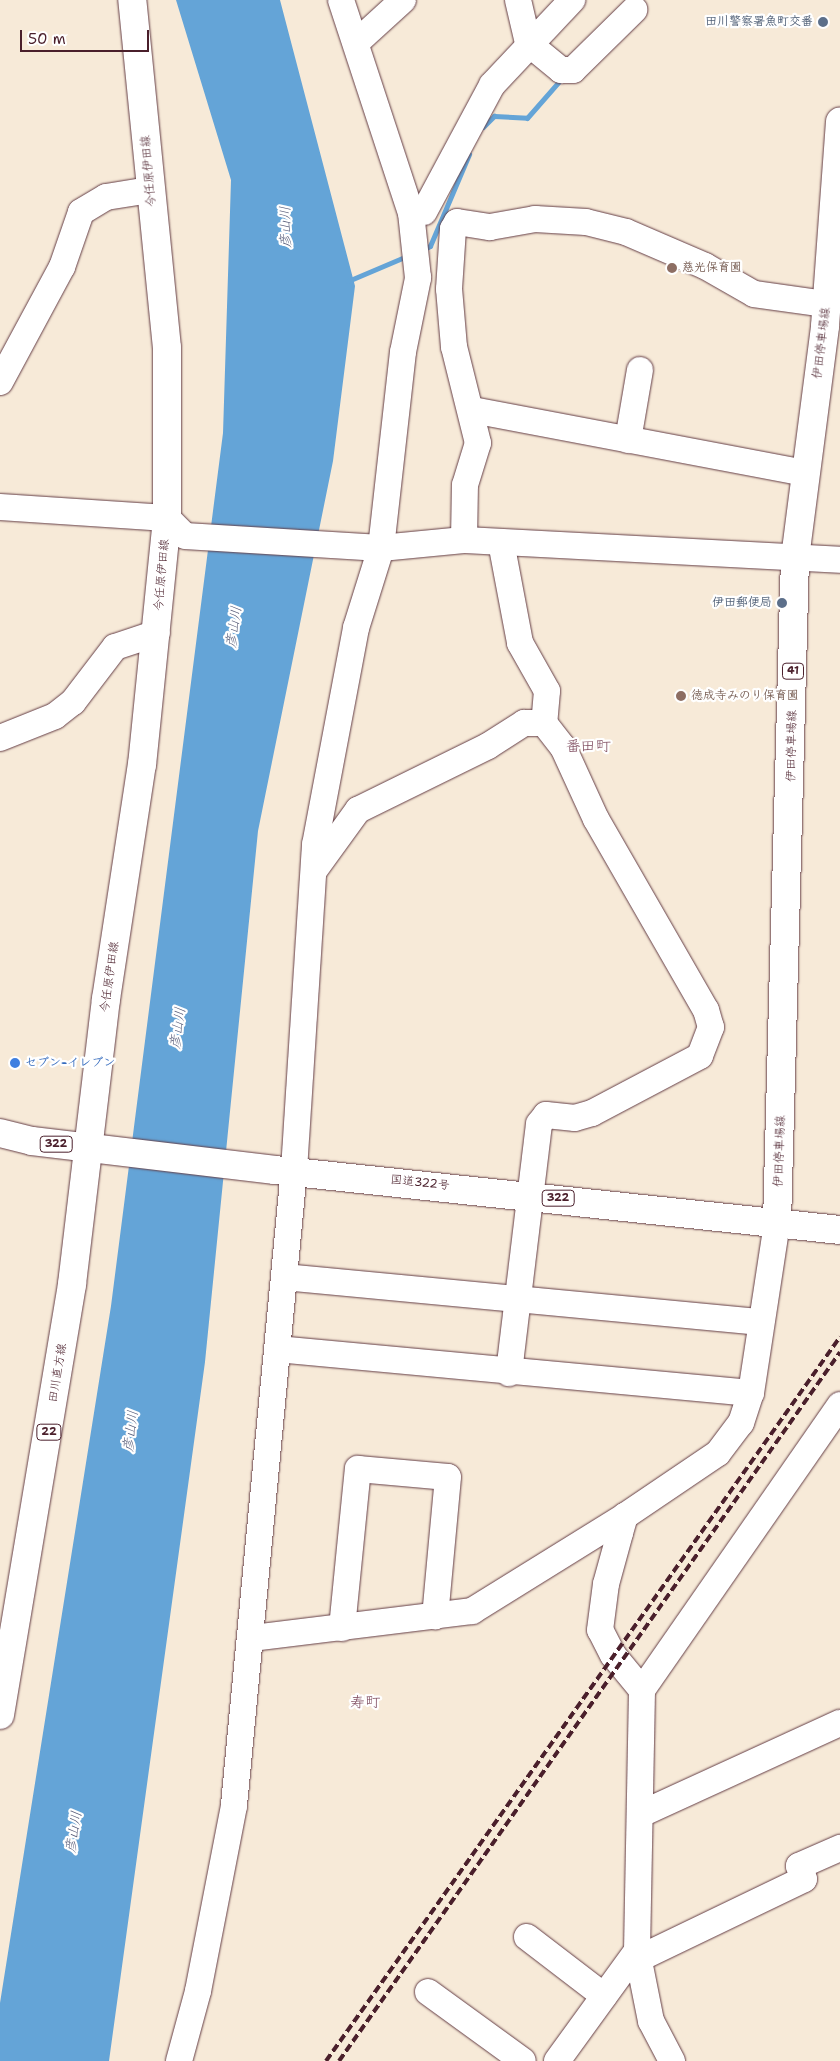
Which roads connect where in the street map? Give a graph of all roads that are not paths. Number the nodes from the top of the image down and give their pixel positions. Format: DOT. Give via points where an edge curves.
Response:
graph roads {
  1 [pos="132,0"];
  2 [pos="341,0"];
  3 [pos="403,0"];
  4 [pos="503,0"];
  5 [pos="572,0"];
  6 [pos="634,10"];
  7 [pos="522,21"];
  8 [pos="357,42"];
  9 [pos="840,122"];
  10 [pos="150,190"];
  11 [pos="434,220"];
  12 [pos="831,291"];
  13 [pos="640,370"];
  14 [pos="0,382"];
  15 [pos="472,410"];
  16 [pos="628,440"];
  17 [pos="804,473"];
  18 [pos="0,507"];
  19 [pos="176,527"];
  20 [pos="464,540"];
  21 [pos="501,542"];
  22 [pos="376,548"];
  23 [pos="795,558"];
  24 [pos="840,560"];
  25 [pos="157,633"];
  26 [pos="544,723"];
  27 [pos="0,738"];
  28 [pos="316,868"];
  29 [pos="0,1133"];
  30 [pos="100,1149"];
  31 [pos="284,1170"];
  32 [pos="531,1195"];
  33 [pos="777,1223"];
  34 [pos="840,1230"];
  35 [pos="284,1277"];
  36 [pos="518,1299"];
  37 [pos="761,1322"];
  38 [pos="277,1349"];
  39 [pos="509,1373"];
  40 [pos="751,1393"];
  41 [pos="839,1408"];
  42 [pos="624,1516"];
  43 [pos="435,1616"];
  44 [pos="342,1628"];
  45 [pos="252,1638"];
  46 [pos="642,1690"];
  47 [pos="0,1715"];
  48 [pos="840,1723"];
  49 [pos="641,1814"];
  50 [pos="840,1848"];
  51 [pos="527,1937"];
  52 [pos="637,1955"];
  53 [pos="428,1992"];
  54 [pos="604,1996"];
  55 [pos="179,2061"];
  56 [pos="523,2061"];
  57 [pos="557,2061"];
  58 [pos="672,2061"];
  1 -- 10 [label="main road, 今任原伊田線"];
  2 -- 8 [label="street"];
  3 -- 8 [label="street"];
  4 -- 7 [label="street"];
  5 -- 7 [label="street"];
  6 -- 7 [label="street" via="573,70 561,70"];
  7 -- 11 [label="street"];
  8 -- 11 [label="street"];
  9 -- 12 [label="main road, 伊田停車場線 / 41"];
  10 -- 14 [label="street" via="106,197 81,212 62,267"];
  10 -- 19 [label="main road, 今任原伊田線" via="167,348"];
  11 -- 12 [label="street" via="490,227 535,219 586,222 661,247 754,294"];
  11 -- 15 [label="street" via="450,289 454,347"];
  11 -- 22 [label="street" via="403,352"];
  12 -- 17 [label="main road, 伊田停車場線 / 41"];
  13 -- 16 [label="street"];
  15 -- 16 [label="street"];
  15 -- 20 [label="street" via="478,443 465,485"];
  16 -- 17 [label="street"];
  17 -- 23 [label="main road, 伊田停車場線 / 41"];
  18 -- 19 [label="street"];
  19 -- 22 [label="street"];
  19 -- 25 [label="main road, 今任原伊田線"];
  20 -- 21 [label="street"];
  20 -- 22 [label="street"];
  21 -- 23 [label="street"];
  21 -- 26 [label="street" via="514,625 547,691"];
  22 -- 28 [label="street" via="356,628 315,845"];
  23 -- 24 [label="street"];
  23 -- 33 [label="main road, 伊田停車場線 / 41"];
  25 -- 27 [label="street" via="115,647 73,702 55,716"];
  25 -- 30 [label="main road, 今任原伊田線"];
  26 -- 28 [label="street" via="524,723 488,746 358,810"];
  26 -- 32 [label="street" via="564,747 596,819 706,1010 711,1027 700,1056 592,1113 575,1118 546,1115 539,1124"];
  28 -- 31 [label="street"];
  29 -- 30 [label="main road, 国道322号 / 322"];
  30 -- 31 [label="main road, 国道322号 / 322"];
  30 -- 47 [label="main road, 田川直方線 / 22" via="69,1304"];
  31 -- 32 [label="main road, 国道322号 / 322"];
  31 -- 35 [label="street"];
  32 -- 33 [label="main road, 国道322号 / 322"];
  32 -- 36 [label="street"];
  33 -- 34 [label="main road, 国道322号 / 322"];
  33 -- 37 [label="street"];
  35 -- 36 [label="street"];
  35 -- 38 [label="street"];
  36 -- 37 [label="street"];
  36 -- 39 [label="street"];
  37 -- 40 [label="street"];
  38 -- 39 [label="street"];
  38 -- 45 [label="street"];
  39 -- 40 [label="street"];
  40 -- 42 [label="street" via="741,1423 718,1453"];
  41 -- 46 [label="street"];
  42 -- 43 [label="street" via="472,1612"];
  42 -- 46 [label="street" via="606,1584 600,1630 613,1654"];
  43 -- 44 [label="street"];
  43 -- 44 [label="street" via="448,1477 358,1469"];
  44 -- 45 [label="street"];
  45 -- 55 [label="street" via="234,1805 198,1991"];
  46 -- 49 [label="street"];
  48 -- 49 [label="street"];
  49 -- 52 [label="street"];
  50 -- 52 [label="street" via="799,1866 804,1879"];
  51 -- 54 [label="street"];
  52 -- 54 [label="street"];
  52 -- 58 [label="street" via="651,2021"];
  53 -- 56 [label="street"];
  54 -- 57 [label="street"];
}
